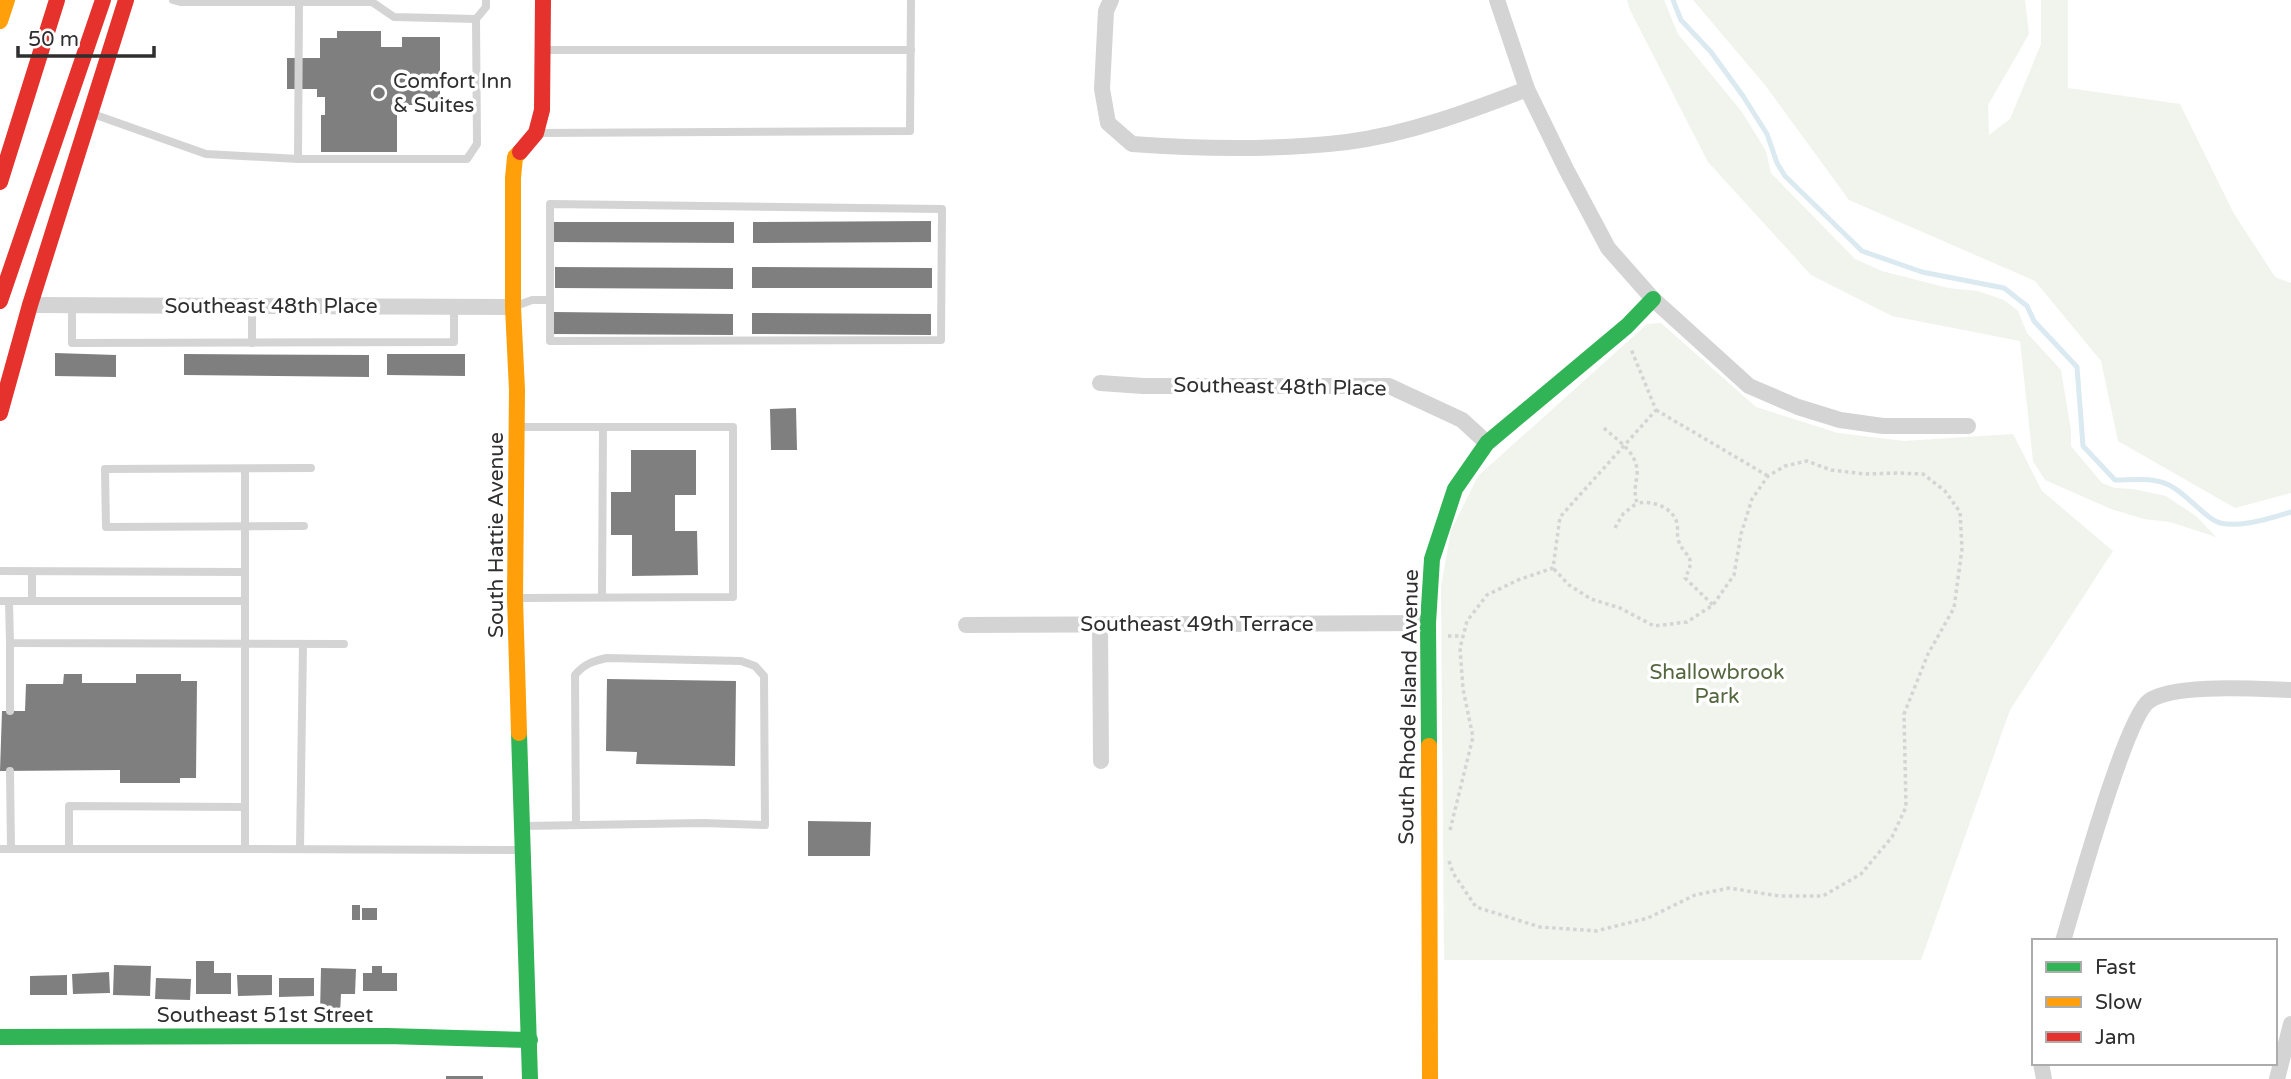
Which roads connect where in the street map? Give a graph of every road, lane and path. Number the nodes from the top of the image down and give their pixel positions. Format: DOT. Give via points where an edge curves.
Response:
graph roads {
  1 [pos="7,0"];
  2 [pos="57,0"];
  3 [pos="103,0"];
  4 [pos="125,0"];
  5 [pos="173,0"];
  6 [pos="486,0"];
  7 [pos="543,0"];
  8 [pos="911,0"];
  9 [pos="1497,0"];
  10 [pos="331,1"];
  11 [pos="299,2"];
  12 [pos="1109,6"];
  13 [pos="476,19"];
  14 [pos="0,21"];
  15 [pos="544,50"];
  16 [pos="911,50"];
  17 [pos="1527,89"];
  18 [pos="90,113"];
  19 [pos="536,133"];
  20 [pos="298,159"];
  21 [pos="0,182"];
  22 [pos="1653,299"];
  23 [pos="550,300"];
  24 [pos="0,301"];
  25 [pos="30,305"];
  26 [pos="72,305"];
  27 [pos="252,306"];
  28 [pos="454,307"];
  29 [pos="513,307"];
  30 [pos="1617,335"];
  31 [pos="252,343"];
  32 [pos="1100,383"];
  33 [pos="1656,410"];
  34 [pos="0,413"];
  35 [pos="516,426"];
  36 [pos="1968,426"];
  37 [pos="603,427"];
  38 [pos="1604,428"];
  39 [pos="1487,443"];
  40 [pos="310,468"];
  41 [pos="245,469"];
  42 [pos="1768,476"];
  43 [pos="1637,503"];
  44 [pos="304,526"];
  45 [pos="245,528"];
  46 [pos="1615,528"];
  47 [pos="1553,568"];
  48 [pos="0,571"];
  49 [pos="32,572"];
  50 [pos="245,572"];
  51 [pos="603,597"];
  52 [pos="514,598"];
  53 [pos="5,601"];
  54 [pos="32,601"];
  55 [pos="245,601"];
  56 [pos="1713,605"];
  57 [pos="1428,623"];
  58 [pos="966,625"];
  59 [pos="1100,625"];
  60 [pos="10,643"];
  61 [pos="245,644"];
  62 [pos="303,644"];
  63 [pos="344,644"];
  64 [pos="2291,690"];
  65 [pos="10,711"];
  66 [pos="1101,761"];
  67 [pos="10,771"];
  68 [pos="245,807"];
  69 [pos="576,825"];
  70 [pos="524,826"];
  71 [pos="1448,834"];
  72 [pos="0,849"];
  73 [pos="11,849"];
  74 [pos="69,849"];
  75 [pos="245,849"];
  76 [pos="300,849"];
  77 [pos="524,850"];
  78 [pos="1447,853"];
  79 [pos="2064,939"];
  80 [pos="2291,1024"];
  81 [pos="0,1037"];
  82 [pos="530,1040"];
  83 [pos="530,1079"];
  84 [pos="1430,1079"];
  85 [pos="2277,1079"];
  1 -- 14 [label="main road"];
  2 -- 21 [label="main road"];
  3 -- 24 [label="main road"];
  4 -- 18 [label="main road"];
  5 -- 11 [label="lane"];
  6 -- 13 [label="lane"];
  7 -- 15 [label="main road, South Hattie Avenue"];
  8 -- 16 [label="lane"];
  9 -- 17 [label="street"];
  10 -- 11 [label="lane"];
  10 -- 13 [label="lane" via="372,2 394,17"];
  11 -- 20 [label="lane"];
  12 -- 17 [label="street" via="1102,89 1108,123 1132,144 1300,146 1349,142 1402,131"];
  13 -- 20 [label="lane" via="477,144 467,159"];
  15 -- 16 [label="lane"];
  15 -- 19 [label="main road, South Hattie Avenue" via="542,110"];
  16 -- 19 [label="lane" via="910,131"];
  17 -- 22 [label="street" via="1608,248"];
  18 -- 20 [label="lane" via="206,154"];
  18 -- 25 [label="main road"];
  19 -- 29 [label="main road, South Hattie Avenue" via="515,157"];
  22 -- 30 [label="main road, South Rhode Island Avenue"];
  22 -- 36 [label="street" via="1749,386 1798,407 1883,426"];
  23 -- 23 [label="lane" via="550,341 941,340 942,208 550,204"];
  23 -- 29 [label="lane"];
  25 -- 26 [label="street, Southeast 48th Place"];
  25 -- 34 [label="main road"];
  26 -- 27 [label="street, Southeast 48th Place"];
  26 -- 31 [label="lane" via="72,343"];
  27 -- 28 [label="street, Southeast 48th Place"];
  27 -- 31 [label="lane"];
  28 -- 29 [label="street, Southeast 48th Place"];
  28 -- 31 [label="lane" via="454,342"];
  29 -- 35 [label="main road, South Hattie Avenue"];
  30 -- 33 [label="path" via="1632,350"];
  30 -- 39 [label="main road, South Rhode Island Avenue"];
  32 -- 39 [label="street, Southeast 48th Place" via="1389,386 1462,419"];
  33 -- 42 [label="path"];
  33 -- 47 [label="path" via="1560,517"];
  35 -- 37 [label="lane"];
  35 -- 52 [label="main road, South Hattie Avenue"];
  37 -- 51 [label="lane"];
  37 -- 51 [label="lane" via="733,427 733,597"];
  38 -- 43 [label="path" via="1636,462"];
  39 -- 57 [label="main road, South Rhode Island Avenue" via="1455,489 1443,523 1432,559"];
  40 -- 41 [label="lane"];
  41 -- 45 [label="lane"];
  41 -- 45 [label="lane" via="105,469 106,527"];
  42 -- 56 [label="path" via="1752,499 1734,575"];
  42 -- 78 [label="path" via="1807,461 1830,470 1865,474 1923,474 1945,491 1961,512 1962,549 1954,608 1928,654 1904,714 1906,807 1892,837 1861,874 1823,896 1779,896 1729,888 1696,895 1648,918 1596,931 1540,927 1476,907 1453,873"];
  43 -- 46 [label="path"];
  43 -- 56 [label="path" via="1655,503 1672,514 1679,542 1690,560 1685,578"];
  44 -- 45 [label="lane"];
  45 -- 50 [label="lane"];
  47 -- 56 [label="path" via="1591,599 1654,626 1687,622"];
  47 -- 71 [label="path" via="1487,596 1467,621 1460,648 1473,737"];
  48 -- 49 [label="lane"];
  49 -- 50 [label="lane"];
  49 -- 54 [label="lane"];
  50 -- 55 [label="lane"];
  51 -- 52 [label="lane"];
  52 -- 70 [label="main road, South Hattie Avenue"];
  53 -- 54 [label="lane"];
  53 -- 60 [label="lane"];
  54 -- 55 [label="lane"];
  55 -- 61 [label="lane"];
  57 -- 59 [label="street, Southeast 49th Terrace"];
  57 -- 84 [label="main road, South Rhode Island Avenue"];
  58 -- 59 [label="street, Southeast 49th Terrace"];
  59 -- 66 [label="street"];
  60 -- 61 [label="lane"];
  60 -- 65 [label="lane"];
  61 -- 62 [label="lane"];
  61 -- 68 [label="lane"];
  62 -- 63 [label="lane"];
  62 -- 76 [label="lane"];
  64 -- 79 [label="street" via="2180,691 2149,701 2121,756"];
  67 -- 73 [label="lane"];
  68 -- 74 [label="lane" via="69,806"];
  68 -- 75 [label="lane"];
  69 -- 69 [label="lane" via="765,825 764,676 741,661 607,658 581,667 575,675"];
  69 -- 70 [label="lane"];
  70 -- 77 [label="main road, South Hattie Avenue"];
  72 -- 73 [label="lane"];
  73 -- 74 [label="lane"];
  74 -- 75 [label="lane"];
  75 -- 76 [label="lane"];
  76 -- 77 [label="lane"];
  77 -- 82 [label="main road, South Hattie Avenue"];
  80 -- 85 [label="street"];
  81 -- 82 [label="main road, Southeast 51st Street"];
  82 -- 83 [label="main road, South Hattie Avenue"];
}
